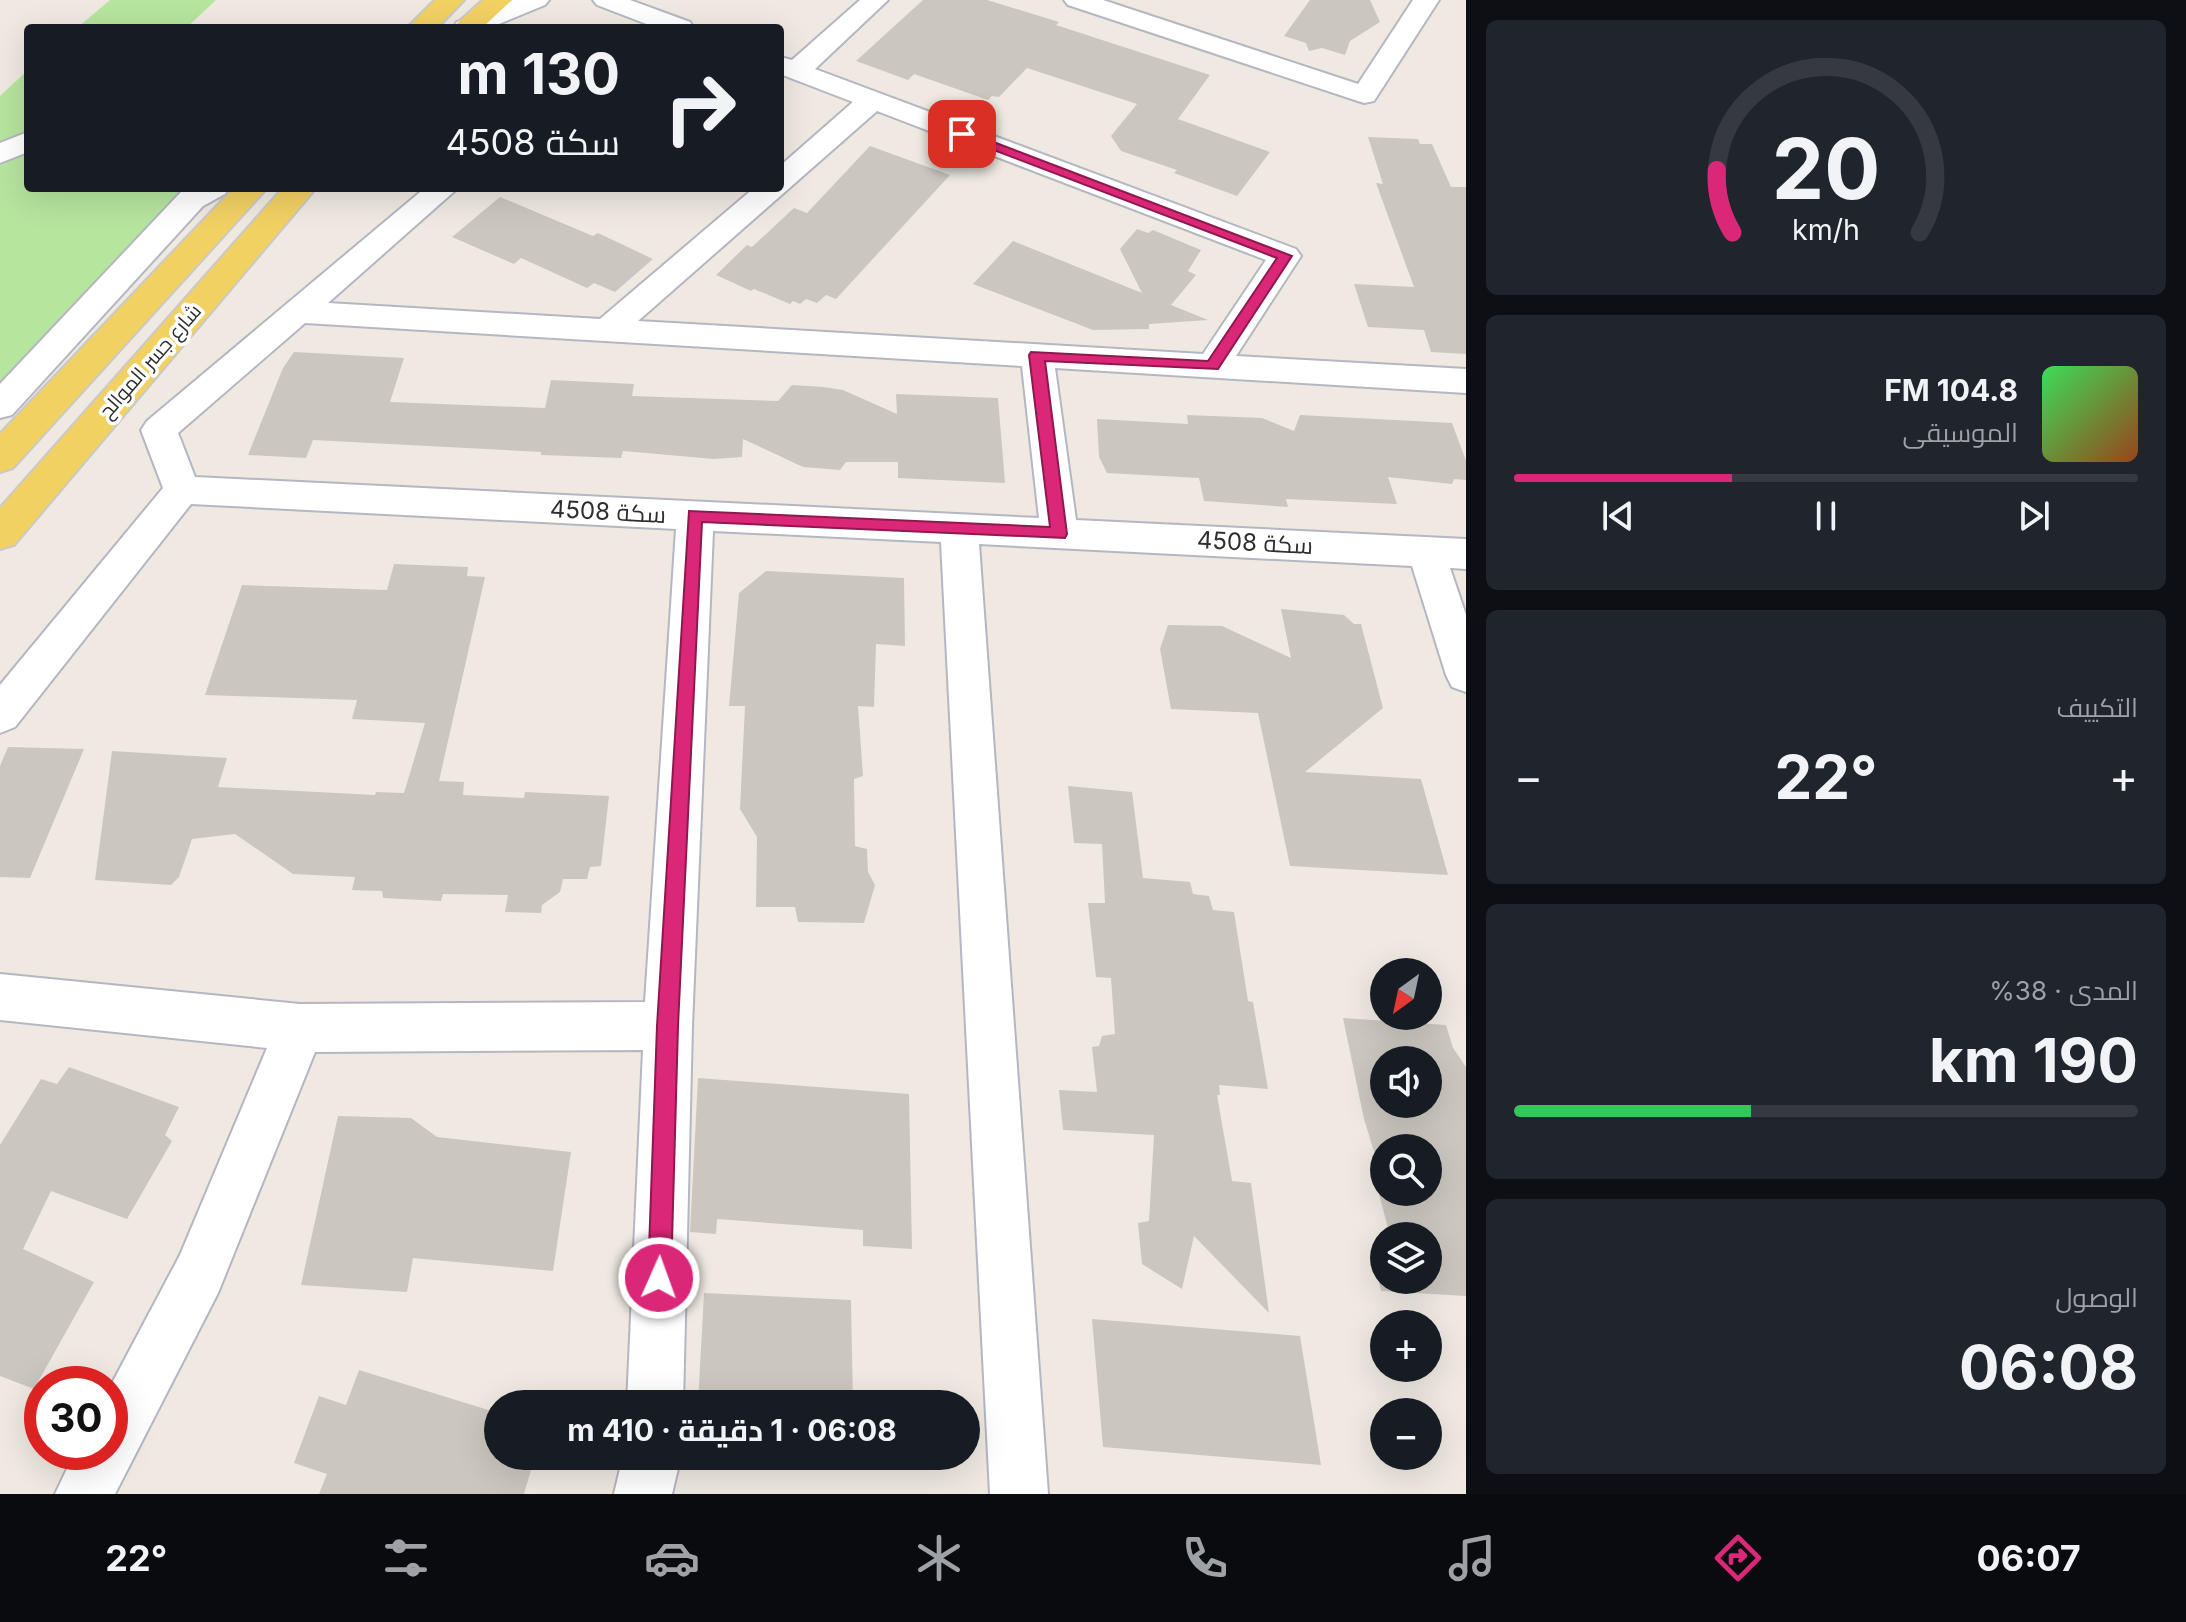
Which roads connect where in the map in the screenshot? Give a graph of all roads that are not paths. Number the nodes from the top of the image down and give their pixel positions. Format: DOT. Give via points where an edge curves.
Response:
graph roads {
  1 [pos="451,0"];
  2 [pos="499,0"];
  3 [pos="536,0"];
  4 [pos="606,0"];
  5 [pos="875,0"];
  6 [pos="1077,0"];
  7 [pos="1426,0"];
  8 [pos="425,24"];
  9 [pos="471,24"];
  10 [pos="476,24"];
  11 [pos="670,24"];
  12 [pos="788,68"];
  13 [pos="873,100"];
  14 [pos="24,143"];
  15 [pos="0,154"];
  16 [pos="784,178"];
  17 [pos="206,192"];
  18 [pos="247,192"];
  19 [pos="297,192"];
  20 [pos="438,192"];
  21 [pos="767,192"];
  22 [pos="299,312"];
  23 [pos="607,330"];
  24 [pos="1037,355"];
  25 [pos="1212,366"];
  26 [pos="1466,381"];
  27 [pos="0,406"];
  28 [pos="0,458"];
  29 [pos="182,490"];
  30 [pos="695,516"];
  31 [pos="959,529"];
  32 [pos="0,534"];
  33 [pos="1059,534"];
  34 [pos="1426,552"];
  35 [pos="1466,554"];
  36 [pos="1466,675"];
  37 [pos="0,715"];
  38 [pos="0,997"];
  39 [pos="668,1026"];
  40 [pos="300,1028"];
  41 [pos="655,1390"];
  42 [pos="128,1410"];
  43 [pos="97,1470"];
  44 [pos="649,1470"];
  45 [pos="84,1494"];
  46 [pos="643,1494"];
  47 [pos="1019,1494"];
  1 -- 8 [label="main road"];
  2 -- 9 [label="main road"];
  3 -- 10 [label="street"];
  4 -- 11 [label="street"];
  5 -- 12 [label="street"];
  6 -- 7 [label="street" via="1364,95"];
  12 -- 13 [label="street"];
  13 -- 16 [label="street"];
  13 -- 25 [label="street" via="1285,256"];
  14 -- 15 [label="street"];
  17 -- 27 [label="street" via="192,199"];
  18 -- 28 [label="main road, شارع جسر الموالح"];
  19 -- 32 [label="main road, شارع جسر الموالح"];
  20 -- 22 [label="street"];
  21 -- 23 [label="street"];
  22 -- 23 [label="street"];
  22 -- 29 [label="street" via="159,430"];
  23 -- 24 [label="street"];
  24 -- 25 [label="street"];
  24 -- 33 [label="street"];
  25 -- 26 [label="street"];
  29 -- 30 [label="street, سكة 4508"];
  29 -- 37 [label="street"];
  30 -- 31 [label="street, سكة 4508"];
  30 -- 39 [label="street"];
  31 -- 33 [label="street, سكة 4508"];
  31 -- 47 [label="street"];
  33 -- 34 [label="street, سكة 4508"];
  34 -- 35 [label="street, سكة 4508"];
  34 -- 36 [label="street"];
  38 -- 40 [label="street"];
  39 -- 40 [label="street"];
  39 -- 41 [label="street"];
  40 -- 42 [label="street" via="199,1274"];
  43 -- 45 [label="street"];
  44 -- 46 [label="street"];
}
